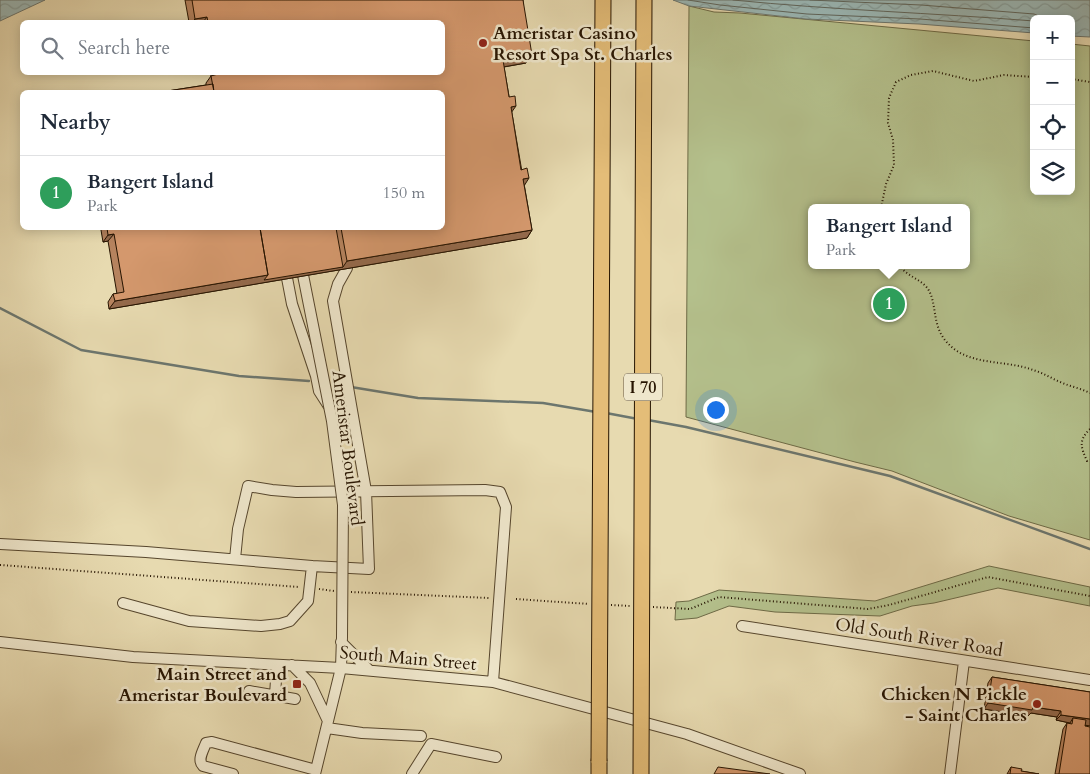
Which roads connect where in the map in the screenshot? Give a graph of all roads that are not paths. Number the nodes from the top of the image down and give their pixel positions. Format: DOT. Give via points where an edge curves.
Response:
graph roads {
  1 [pos="603,0"];
  2 [pos="644,0"];
  3 [pos="347,268"];
  4 [pos="303,275"];
  5 [pos="287,278"];
  6 [pos="330,408"];
  7 [pos="366,492"];
  8 [pos="0,544"];
  9 [pos="235,558"];
  10 [pos="312,566"];
  11 [pos="123,603"];
  12 [pos="742,626"];
  13 [pos="342,640"];
  14 [pos="0,642"];
  15 [pos="964,660"];
  16 [pos="277,665"];
  17 [pos="292,666"];
  18 [pos="342,668"];
  19 [pos="369,670"];
  20 [pos="1090,680"];
  21 [pos="493,682"];
  22 [pos="249,691"];
  23 [pos="274,695"];
  24 [pos="295,699"];
  25 [pos="328,724"];
  26 [pos="421,736"];
  27 [pos="496,757"];
  28 [pos="599,767"];
  29 [pos="316,772"];
  30 [pos="233,774"];
  31 [pos="412,774"];
  32 [pos="641,774"];
  33 [pos="800,774"];
  34 [pos="950,774"];
  1 -- 28 [label="highway, I 70, bridge"];
  2 -- 32 [label="highway, I 70, bridge"];
  3 -- 7 [label="street" via="333,300"];
  4 -- 6 [label="street, Ameristar Boulevard, bridge"];
  5 -- 6 [label="street, bridge" via="320,391"];
  6 -- 13 [label="street, Ameristar Boulevard, bridge" via="343,505"];
  7 -- 9 [label="street" via="296,492 248,486"];
  7 -- 10 [label="street" via="369,569"];
  7 -- 21 [label="street" via="500,492 506,507"];
  8 -- 9 [label="street"];
  9 -- 10 [label="street"];
  10 -- 11 [label="street" via="308,601 290,620 280,624 262,626 189,621"];
  12 -- 15 [label="street, Old South River Road"];
  13 -- 18 [label="street, Ameristar Boulevard"];
  13 -- 19 [label="street"];
  14 -- 16 [label="street, South Main Street" via="132,658"];
  15 -- 20 [label="street, Old South River Road"];
  15 -- 34 [label="street"];
  16 -- 17 [label="street, South Main Street"];
  16 -- 23 [label="street"];
  17 -- 18 [label="street, South Main Street"];
  17 -- 25 [label="street" via="310,683"];
  18 -- 19 [label="street, South Main Street"];
  18 -- 25 [label="street, Ameristar Boulevard"];
  19 -- 21 [label="street, South Main Street"];
  21 -- 33 [label="street, South Main Street" via="687,734"];
  22 -- 23 [label="street"];
  23 -- 24 [label="street"];
  25 -- 26 [label="street" via="362,733"];
  25 -- 29 [label="street, Ameristar Boulevard"];
  27 -- 31 [label="street" via="431,744"];
  29 -- 30 [label="street" via="206,743 201,764"];
}
